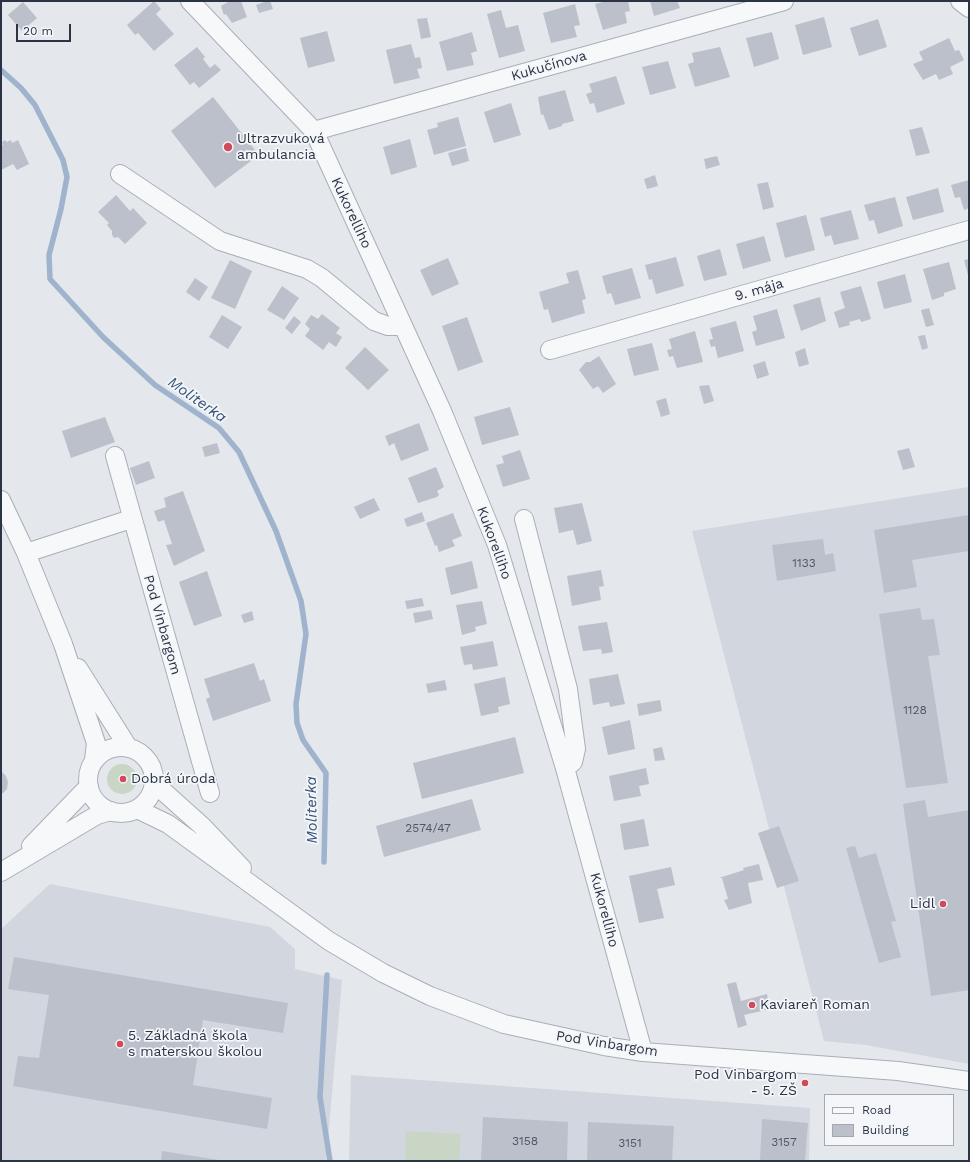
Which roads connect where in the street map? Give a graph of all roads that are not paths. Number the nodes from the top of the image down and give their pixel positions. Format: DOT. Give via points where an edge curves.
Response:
graph roads {
  1 [pos="190,1"];
  2 [pos="784,1"];
  3 [pos="960,1"];
  4 [pos="969,8"];
  5 [pos="314,131"];
  6 [pos="120,174"];
  7 [pos="969,230"];
  8 [pos="403,326"];
  9 [pos="550,350"];
  10 [pos="115,456"];
  11 [pos="1,500"];
  12 [pos="131,518"];
  13 [pos="524,519"];
  14 [pos="26,553"];
  15 [pos="63,644"];
  16 [pos="128,747"];
  17 [pos="94,760"];
  18 [pos="565,768"];
  19 [pos="154,779"];
  20 [pos="89,786"];
  21 [pos="210,793"];
  22 [pos="137,809"];
  23 [pos="111,811"];
  24 [pos="7,868"];
  25 [pos="276,903"];
  26 [pos="643,1052"];
  27 [pos="969,1081"];
  1 -- 5 [label="street, Kukorelliho"];
  2 -- 5 [label="street, Kukučínova"];
  3 -- 4 [label="street"];
  5 -- 8 [label="street, Kukorelliho"];
  6 -- 8 [label="street" via="220,241 307,269 322,278 374,321 388,326"];
  7 -- 9 [label="street, 9. mája"];
  8 -- 18 [label="street, Kukorelliho" via="442,411 497,545"];
  10 -- 12 [label="street, Pod Vinbargom"];
  11 -- 14 [label="street"];
  12 -- 14 [label="street"];
  12 -- 21 [label="street, Pod Vinbargom"];
  13 -- 18 [label="street" via="568,689 576,749 573,762"];
  14 -- 15 [label="street"];
  15 -- 16 [label="street"];
  15 -- 17 [label="street" via="96,743"];
  16 -- 17 [label="street" via="109,749"];
  16 -- 19 [label="street" via="147,758"];
  17 -- 20 [label="street" via="89,772"];
  18 -- 26 [label="street, Kukorelliho"];
  19 -- 22 [label="street" via="152,791"];
  19 -- 25 [label="street, Pod Vinbargom"];
  20 -- 23 [label="street" via="93,797 101,806"];
  20 -- 24 [label="street"];
  22 -- 23 [label="street" via="128,812"];
  22 -- 25 [label="street, Pod Vinbargom" via="168,824"];
  23 -- 24 [label="street" via="97,815"];
  25 -- 26 [label="street, Pod Vinbargom" via="383,973 430,996 504,1024"];
  26 -- 27 [label="street, Pod Vinbargom" via="891,1071"];
}
